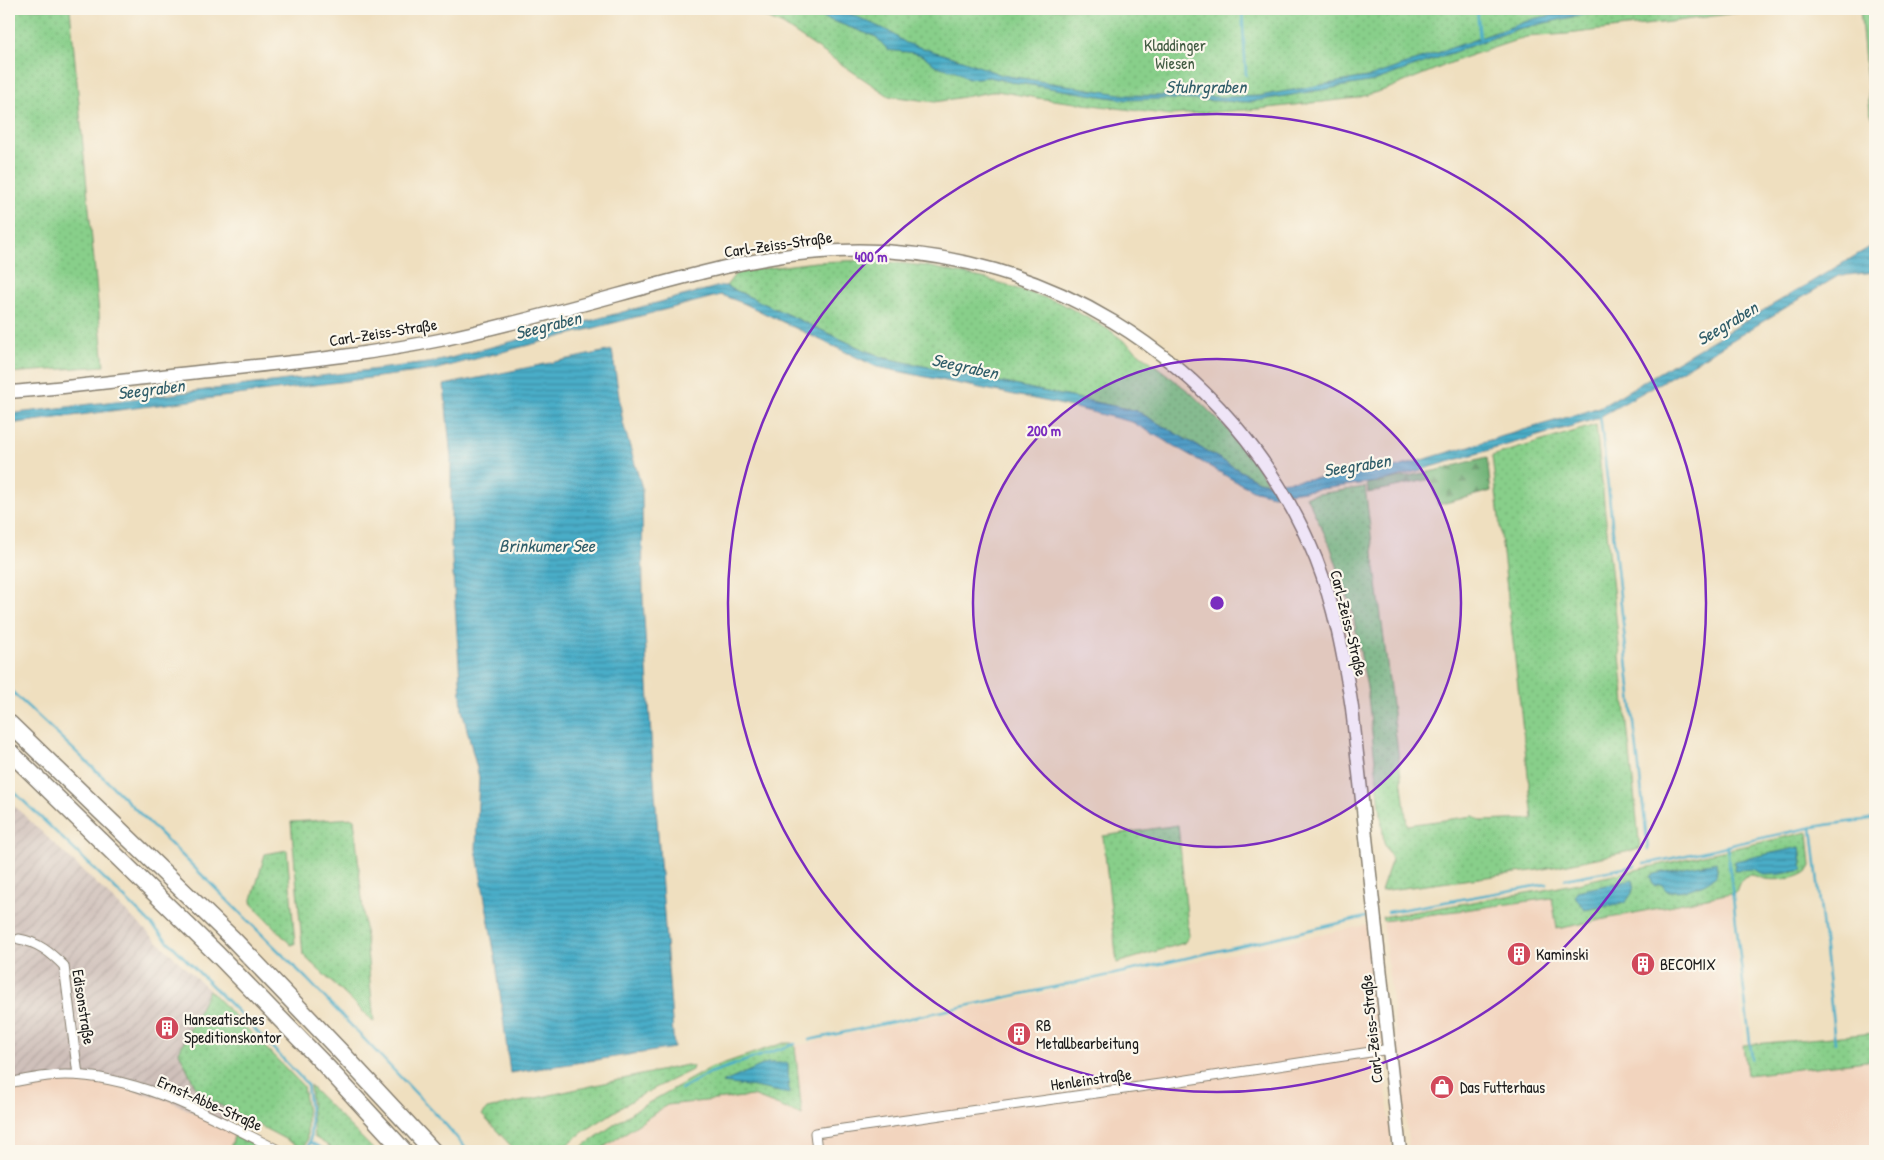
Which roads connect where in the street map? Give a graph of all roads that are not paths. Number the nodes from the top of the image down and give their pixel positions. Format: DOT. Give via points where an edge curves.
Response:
graph roads {
  1 [pos="9,392"];
  2 [pos="9,723"];
  3 [pos="9,751"];
  4 [pos="19,939"];
  5 [pos="1390,1049"];
  6 [pos="78,1075"];
  7 [pos="9,1083"];
  8 [pos="280,1151"];
  9 [pos="404,1151"];
  10 [pos="433,1151"];
  11 [pos="817,1151"];
  12 [pos="1400,1151"];
  1 -- 5 [label="main road, Carl-Zeiss-Straße" via="383,350 506,325 745,263 847,250 940,256 1008,272 1052,289 1118,324 1164,356 1205,392 1235,425 1273,477 1316,559 1332,607 1352,708"];
  2 -- 10 [label="highway" via="232,939"];
  3 -- 9 [label="highway" via="218,955"];
  4 -- 6 [label="street, Edisonstraße" via="32,941 64,966"];
  5 -- 11 [label="street, Henleinstraße" via="815,1133"];
  5 -- 12 [label="main road, Carl-Zeiss-Straße"];
  6 -- 7 [label="street, Ernst-Abbe-Straße" via="41,1076"];
  6 -- 8 [label="street, Ernst-Abbe-Straße" via="172,1098"];
}
